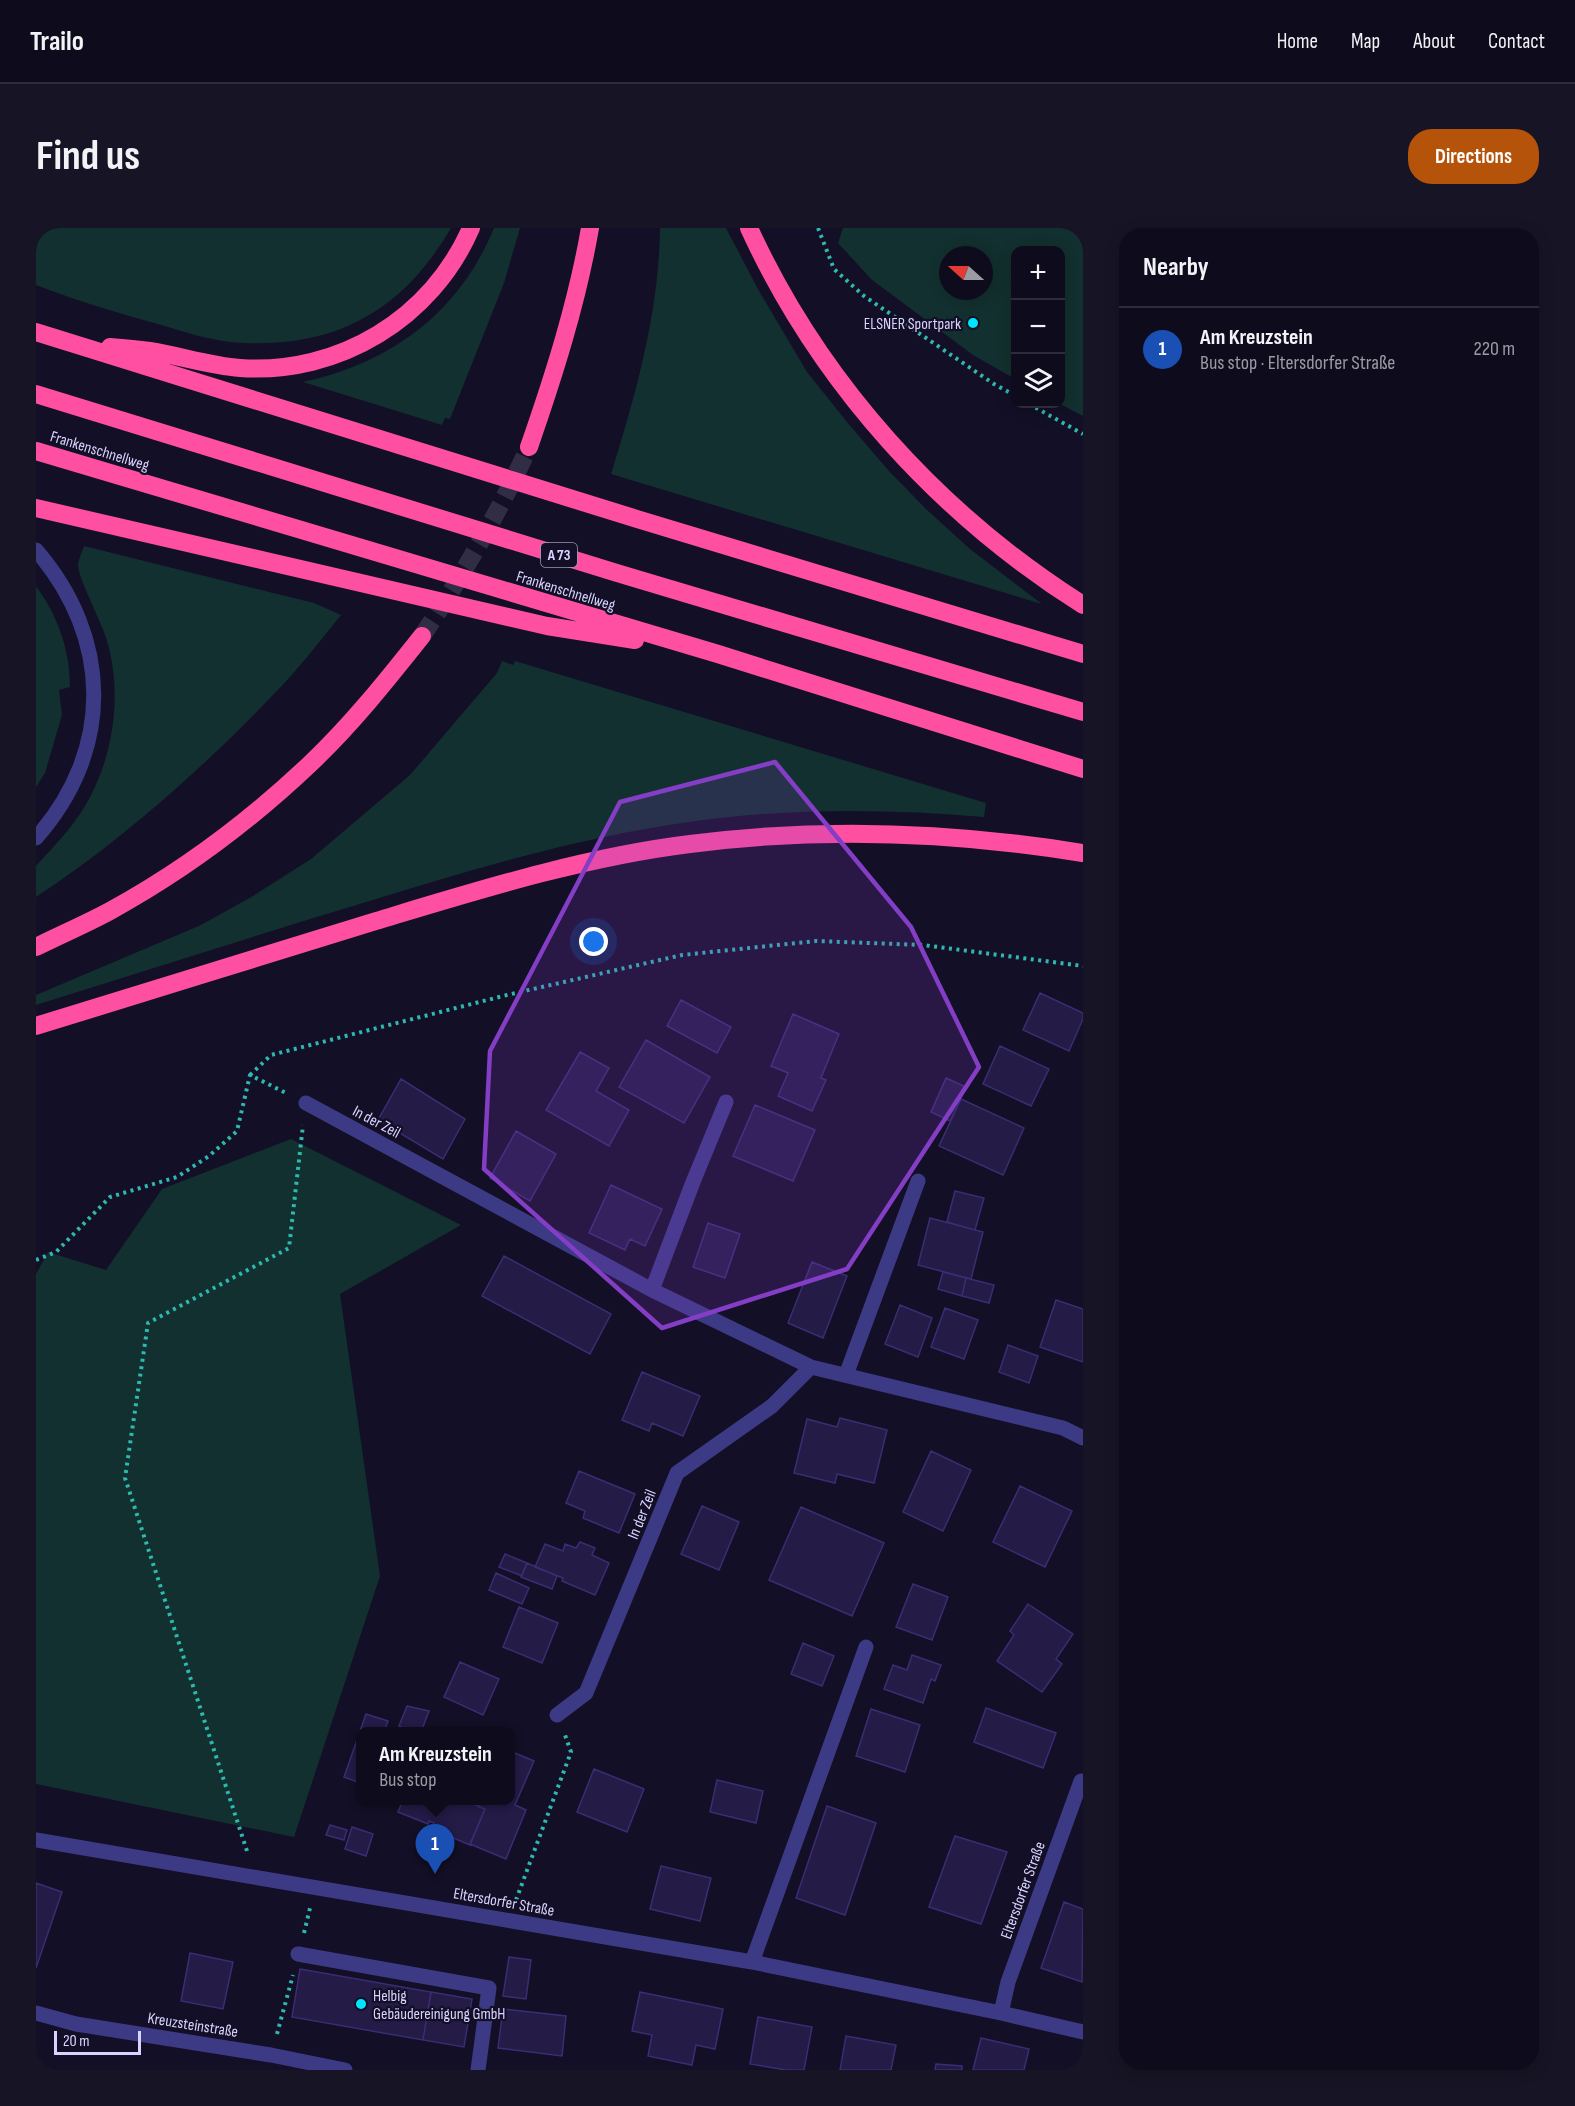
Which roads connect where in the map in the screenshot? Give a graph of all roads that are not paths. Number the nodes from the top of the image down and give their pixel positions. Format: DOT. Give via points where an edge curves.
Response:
graph roads {
  1 [pos="471,228"];
  2 [pos="590,228"];
  3 [pos="749,228"];
  4 [pos="36,332"];
  5 [pos="68,342"];
  6 [pos="36,394"];
  7 [pos="529,447"];
  8 [pos="36,451"];
  9 [pos="36,508"];
  10 [pos="36,550"];
  11 [pos="1083,605"];
  12 [pos="422,636"];
  13 [pos="718,654"];
  14 [pos="1083,654"];
  15 [pos="1083,712"];
  16 [pos="1083,769"];
  17 [pos="36,838"];
  18 [pos="1083,853"];
  19 [pos="36,947"];
  20 [pos="36,1026"];
  21 [pos="726,1102"];
  22 [pos="306,1103"];
  23 [pos="918,1181"];
  24 [pos="652,1290"];
  25 [pos="811,1367"];
  26 [pos="846,1375"];
  27 [pos="1083,1438"];
  28 [pos="866,1647"];
  29 [pos="557,1715"];
  30 [pos="1081,1781"];
  31 [pos="36,1840"];
  32 [pos="298,1954"];
  33 [pos="752,1962"];
  34 [pos="36,2013"];
  35 [pos="1001,2013"];
  36 [pos="1083,2032"];
  37 [pos="345,2070"];
  38 [pos="478,2070"];
  1 -- 5 [label="highway" via="447,273 427,297 377,336 319,361 241,369 152,351"];
  2 -- 7 [label="highway" via="571,317"];
  3 -- 11 [label="highway" via="804,330 855,402 906,460 999,545"];
  4 -- 5 [label="highway"];
  5 -- 14 [label="highway"];
  6 -- 15 [label="highway, Frankenschnellweg / A 73"];
  8 -- 13 [label="highway, Frankenschnellweg"];
  9 -- 13 [label="highway" via="547,626"];
  10 -- 17 [label="street" via="69,595 90,651 94,680 89,740 80,769 67,796"];
  12 -- 19 [label="highway" via="370,702 249,818 171,874 110,911"];
  13 -- 16 [label="highway, Frankenschnellweg"];
  18 -- 20 [label="highway" via="935,836 828,832 630,853 468,894"];
  21 -- 24 [label="street"];
  22 -- 24 [label="street, In der Zeil"];
  23 -- 26 [label="street"];
  24 -- 25 [label="street, In der Zeil"];
  25 -- 26 [label="street, In der Zeil"];
  25 -- 29 [label="street, In der Zeil" via="772,1406 677,1473 586,1693"];
  26 -- 27 [label="street, In der Zeil" via="1063,1428"];
  28 -- 33 [label="street"];
  30 -- 35 [label="street, Eltersdorfer Straße" via="1008,1983"];
  31 -- 33 [label="street, Eltersdorfer Straße"];
  32 -- 38 [label="street" via="489,1988"];
  33 -- 35 [label="street, Eltersdorfer Straße"];
  34 -- 37 [label="street, Kreuzsteinstraße" via="76,2024"];
  35 -- 36 [label="street, Eltersdorfer Straße"];
}
